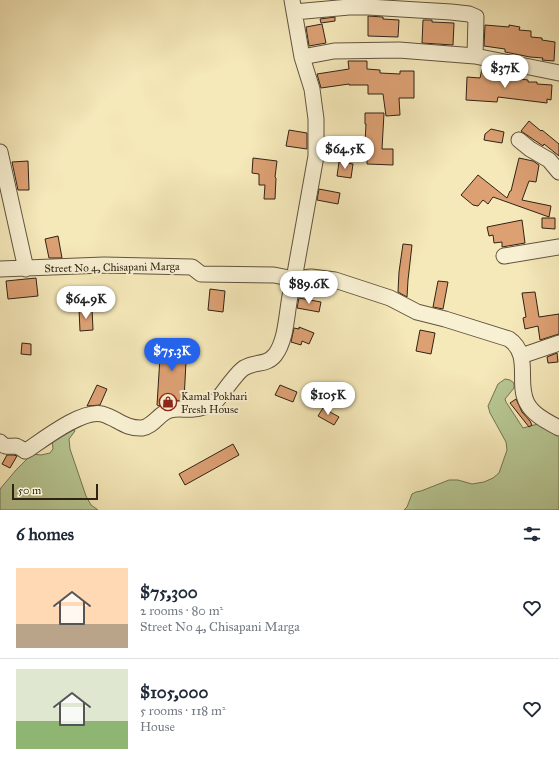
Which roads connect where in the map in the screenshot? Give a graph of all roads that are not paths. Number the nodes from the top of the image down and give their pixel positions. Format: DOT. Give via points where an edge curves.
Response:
graph roads {
  1 [pos="293,6"];
  2 [pos="475,56"];
  3 [pos="302,57"];
  4 [pos="559,73"];
  5 [pos="519,140"];
  6 [pos="0,152"];
  7 [pos="559,172"];
  8 [pos="559,247"];
  9 [pos="504,256"];
  10 [pos="0,269"];
  11 [pos="26,269"];
  12 [pos="294,278"];
  13 [pos="559,343"];
  14 [pos="521,356"];
  15 [pos="559,428"];
  16 [pos="0,442"];
  1 -- 2 [label="street" via="470,14 476,17"];
  1 -- 3 [label="street"];
  2 -- 3 [label="street" via="399,50 334,51"];
  2 -- 4 [label="street"];
  3 -- 12 [label="street" via="312,89 316,119 316,156"];
  5 -- 7 [label="street" via="549,160"];
  6 -- 11 [label="street"];
  8 -- 9 [label="street"];
  10 -- 11 [label="street, Street No 4, Chisapani Marga"];
  11 -- 12 [label="street, Street No 4, Chisapani Marga" via="104,265 192,267 201,274 274,275"];
  12 -- 14 [label="street, Street No 4, Chisapani Marga" via="335,280 390,298 417,312 509,339 519,348"];
  12 -- 16 [label="street" via="284,333 276,354 270,361 243,368 213,403 196,409 166,411 151,424 141,428 129,427 103,414 91,414 59,428 25,450 16,446 7,447"];
  13 -- 14 [label="street"];
  14 -- 15 [label="street, Street No 4, Chisapani Marga" via="527,403 547,422"];
}
